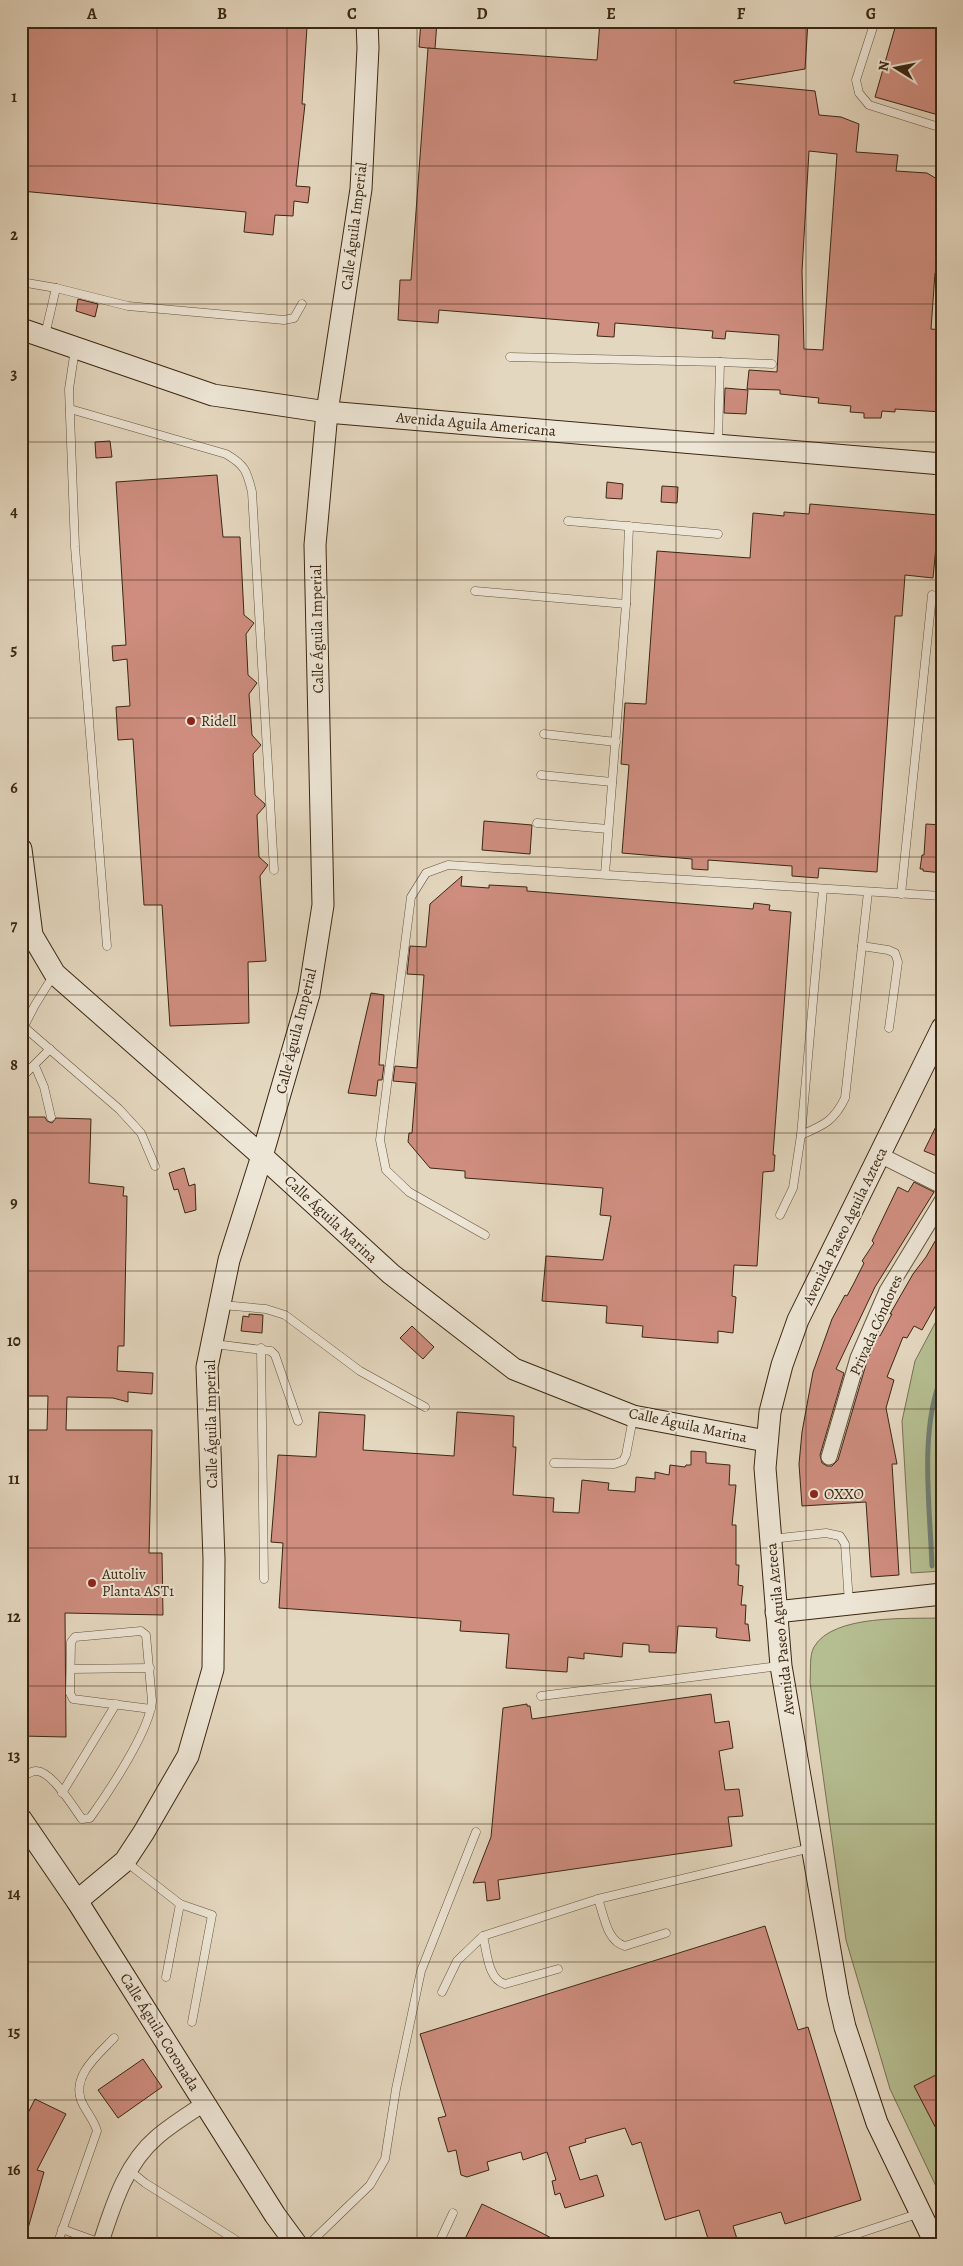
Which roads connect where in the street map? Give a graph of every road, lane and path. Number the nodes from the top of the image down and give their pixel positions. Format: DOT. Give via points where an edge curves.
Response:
graph roads {
  1 [pos="367,21"];
  2 [pos="876,21"];
  3 [pos="942,128"];
  4 [pos="21,282"];
  5 [pos="56,288"];
  6 [pos="302,304"];
  7 [pos="21,329"];
  8 [pos="45,337"];
  9 [pos="75,347"];
  10 [pos="510,357"];
  11 [pos="720,362"];
  12 [pos="772,364"];
  13 [pos="70,409"];
  14 [pos="327,412"];
  15 [pos="718,445"];
  16 [pos="942,464"];
  17 [pos="568,520"];
  18 [pos="629,526"];
  19 [pos="718,534"];
  20 [pos="475,591"];
  21 [pos="932,595"];
  22 [pos="626,604"];
  23 [pos="544,734"];
  24 [pos="616,742"];
  25 [pos="541,775"];
  26 [pos="612,782"];
  27 [pos="538,823"];
  28 [pos="608,829"];
  29 [pos="21,849"];
  30 [pos="274,870"];
  31 [pos="605,874"];
  32 [pos="823,889"];
  33 [pos="868,892"];
  34 [pos="901,894"];
  35 [pos="942,896"];
  36 [pos="107,946"];
  37 [pos="862,946"];
  38 [pos="55,974"];
  39 [pos="889,1028"];
  40 [pos="942,1028"];
  41 [pos="22,1029"];
  42 [pos="50,1050"];
  43 [pos="36,1066"];
  44 [pos="21,1078"];
  45 [pos="51,1118"];
  46 [pos="801,1136"];
  47 [pos="880,1155"];
  48 [pos="262,1156"];
  49 [pos="155,1166"];
  50 [pos="942,1186"];
  51 [pos="942,1201"];
  52 [pos="780,1215"];
  53 [pos="485,1235"];
  54 [pos="220,1305"];
  55 [pos="212,1344"];
  56 [pos="261,1348"];
  57 [pos="425,1407"];
  58 [pos="633,1416"];
  59 [pos="298,1421"];
  60 [pos="766,1440"];
  61 [pos="829,1457"];
  62 [pos="554,1462"];
  63 [pos="771,1539"];
  64 [pos="264,1579"];
  65 [pos="942,1594"];
  66 [pos="849,1605"];
  67 [pos="776,1612"];
  68 [pos="781,1666"];
  69 [pos="150,1668"];
  70 [pos="71,1669"];
  71 [pos="541,1696"];
  72 [pos="116,1704"];
  73 [pos="151,1709"];
  74 [pos="21,1776"];
  75 [pos="62,1793"];
  76 [pos="21,1819"];
  77 [pos="476,1832"];
  78 [pos="811,1848"];
  79 [pos="124,1861"];
  80 [pos="598,1899"];
  81 [pos="77,1901"];
  82 [pos="180,1904"];
  83 [pos="666,1933"];
  84 [pos="483,1936"];
  85 [pos="558,1969"];
  86 [pos="166,1977"];
  87 [pos="442,1992"];
  88 [pos="192,2022"];
  89 [pos="114,2038"];
  90 [pos="205,2104"];
  91 [pos="129,2170"];
  92 [pos="453,2213"];
  93 [pos="920,2213"];
  94 [pos="62,2229"];
  95 [pos="239,2242"];
  96 [pos="100,2244"];
  97 [pos="57,2245"];
  98 [pos="297,2245"];
  99 [pos="308,2245"];
  100 [pos="438,2245"];
  101 [pos="824,2245"];
  102 [pos="936,2245"];
  1 -- 14 [label="street, Calle Águila Imperial" via="361,189"];
  2 -- 3 [label="lane" via="856,80 859,93 869,105"];
  4 -- 5 [label="lane"];
  5 -- 6 [label="lane" via="128,306 284,320 294,318"];
  5 -- 8 [label="lane"];
  7 -- 8 [label="street, Avenida Aguila Americana"];
  8 -- 9 [label="street, Avenida Aguila Americana"];
  9 -- 13 [label="lane" via="69,389"];
  9 -- 14 [label="street, Avenida Aguila Americana" via="213,395"];
  10 -- 11 [label="lane"];
  11 -- 12 [label="lane"];
  11 -- 15 [label="lane"];
  13 -- 30 [label="lane" via="226,454 240,462 248,473 252,492"];
  13 -- 36 [label="lane" via="75,547"];
  14 -- 15 [label="street, Avenida Aguila Americana"];
  14 -- 48 [label="street, Calle Águila Imperial" via="315,544 323,905 309,994"];
  15 -- 16 [label="street, Avenida Aguila Americana"];
  17 -- 18 [label="lane"];
  18 -- 19 [label="lane"];
  18 -- 22 [label="lane"];
  20 -- 22 [label="lane"];
  21 -- 34 [label="lane"];
  22 -- 24 [label="lane"];
  23 -- 24 [label="lane"];
  24 -- 26 [label="lane"];
  25 -- 26 [label="lane"];
  26 -- 28 [label="lane"];
  27 -- 28 [label="lane"];
  28 -- 31 [label="lane"];
  29 -- 38 [label="street, Calle Águila Marina" via="32,935"];
  31 -- 32 [label="lane"];
  31 -- 53 [label="lane" via="448,865 426,874 411,897 380,1140 386,1170 408,1192"];
  32 -- 33 [label="lane"];
  32 -- 46 [label="lane"];
  33 -- 34 [label="lane"];
  33 -- 37 [label="lane"];
  34 -- 35 [label="lane"];
  37 -- 39 [label="lane" via="888,950 894,953 898,962"];
  37 -- 46 [label="lane" via="845,1098 838,1113 825,1125"];
  38 -- 41 [label="lane"];
  38 -- 48 [label="street, Calle Águila Marina"];
  40 -- 47 [label="street, Avenida Paseo Aguila Azteca"];
  41 -- 42 [label="lane"];
  42 -- 43 [label="lane"];
  42 -- 49 [label="lane" via="119,1109 141,1133"];
  43 -- 44 [label="lane"];
  43 -- 45 [label="lane"];
  46 -- 52 [label="lane" via="793,1188"];
  47 -- 50 [label="street"];
  47 -- 60 [label="street, Avenida Paseo Aguila Azteca" via="798,1320 782,1365"];
  48 -- 54 [label="street, Calle Águila Imperial" via="229,1260"];
  48 -- 58 [label="street, Calle Águila Marina" via="391,1274 514,1369"];
  51 -- 61 [label="street, Privada Cóndores" via="884,1299 858,1358"];
  54 -- 55 [label="street, Calle Águila Imperial"];
  54 -- 57 [label="lane" via="266,1309 286,1315 360,1371"];
  55 -- 56 [label="lane"];
  55 -- 79 [label="street, Calle Águila Imperial" via="207,1367 214,1559 213,1669 188,1756"];
  56 -- 59 [label="lane" via="275,1355"];
  56 -- 64 [label="lane"];
  58 -- 60 [label="street, Calle Águila Marina"];
  58 -- 62 [label="lane" via="622,1461 614,1464"];
  60 -- 63 [label="street, Avenida Paseo Aguila Azteca"];
  63 -- 66 [label="lane" via="826,1533 840,1536 845,1544"];
  63 -- 67 [label="street, Avenida Paseo Aguila Azteca"];
  65 -- 66 [label="street"];
  66 -- 67 [label="street"];
  67 -- 68 [label="street, Avenida Paseo Aguila Azteca"];
  68 -- 71 [label="lane"];
  68 -- 78 [label="street, Avenida Paseo Aguila Azteca"];
  69 -- 70 [label="lane"];
  69 -- 70 [label="lane" via="148,1638 141,1631 75,1636 71,1642"];
  69 -- 73 [label="lane"];
  70 -- 72 [label="lane" via="70,1694 74,1699"];
  72 -- 73 [label="lane"];
  72 -- 75 [label="lane"];
  73 -- 75 [label="lane" via="147,1724 90,1818 82,1819"];
  74 -- 75 [label="lane" via="36,1771 43,1773"];
  76 -- 81 [label="street, Calle Águila Coronada"];
  77 -- 99 [label="lane" via="421,1971 385,2158 370,2185"];
  78 -- 80 [label="lane"];
  78 -- 93 [label="street, Avenida Paseo Aguila Azteca" via="845,2027 877,2124"];
  79 -- 81 [label="street, Calle Águila Imperial"];
  79 -- 82 [label="lane"];
  80 -- 83 [label="lane" via="612,1939 618,1944 625,1946"];
  80 -- 84 [label="lane"];
  81 -- 90 [label="street, Calle Águila Coronada"];
  82 -- 86 [label="lane"];
  82 -- 88 [label="lane" via="212,1915"];
  84 -- 85 [label="lane" via="493,1975 498,1982 505,1984"];
  84 -- 87 [label="lane" via="457,1961"];
  89 -- 94 [label="lane" via="93,2061 81,2082 79,2093 97,2131"];
  90 -- 91 [label="street" via="157,2137"];
  90 -- 98 [label="street, Calle Águila Coronada"];
  91 -- 95 [label="lane"];
  91 -- 96 [label="street"];
  92 -- 100 [label="lane"];
  93 -- 101 [label="lane"];
  93 -- 102 [label="street, Avenida Paseo Aguila Azteca"];
  94 -- 96 [label="lane"];
  94 -- 97 [label="lane"];
}
